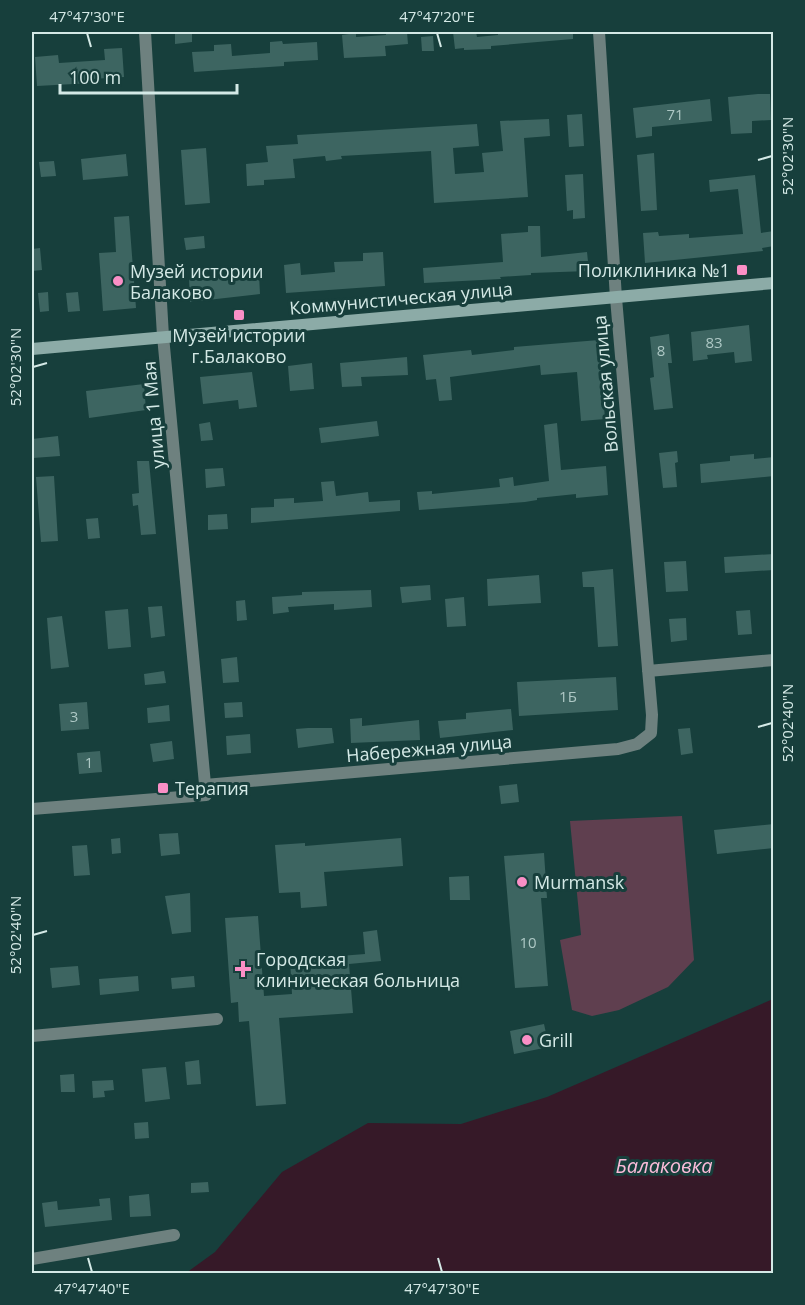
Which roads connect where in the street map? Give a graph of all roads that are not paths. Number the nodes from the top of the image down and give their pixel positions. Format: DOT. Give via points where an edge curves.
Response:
graph roads {
  1 [pos="145,32"];
  2 [pos="599,32"];
  3 [pos="774,283"];
  4 [pos="616,298"];
  5 [pos="163,336"];
  6 [pos="32,349"];
  7 [pos="774,660"];
  8 [pos="648,671"];
  9 [pos="651,733"];
  10 [pos="206,790"];
  11 [pos="32,809"];
  12 [pos="217,1020"];
  13 [pos="32,1036"];
  14 [pos="174,1235"];
  15 [pos="32,1259"];
  1 -- 5 [label="street, улица 1 Мая"];
  2 -- 4 [label="street, Вольская улица"];
  3 -- 4 [label="main road, Коммунистическая улица"];
  4 -- 5 [label="main road, Коммунистическая улица"];
  4 -- 8 [label="street, Вольская улица"];
  5 -- 6 [label="main road, Коммунистическая улица"];
  5 -- 10 [label="street, улица 1 Мая"];
  7 -- 8 [label="street"];
  8 -- 9 [label="street, Вольская улица"];
  9 -- 10 [label="street, Набережная улица" via="637,744 618,749"];
  10 -- 11 [label="street, Набережная улица"];
  12 -- 13 [label="street"];
  14 -- 15 [label="street"];
}
